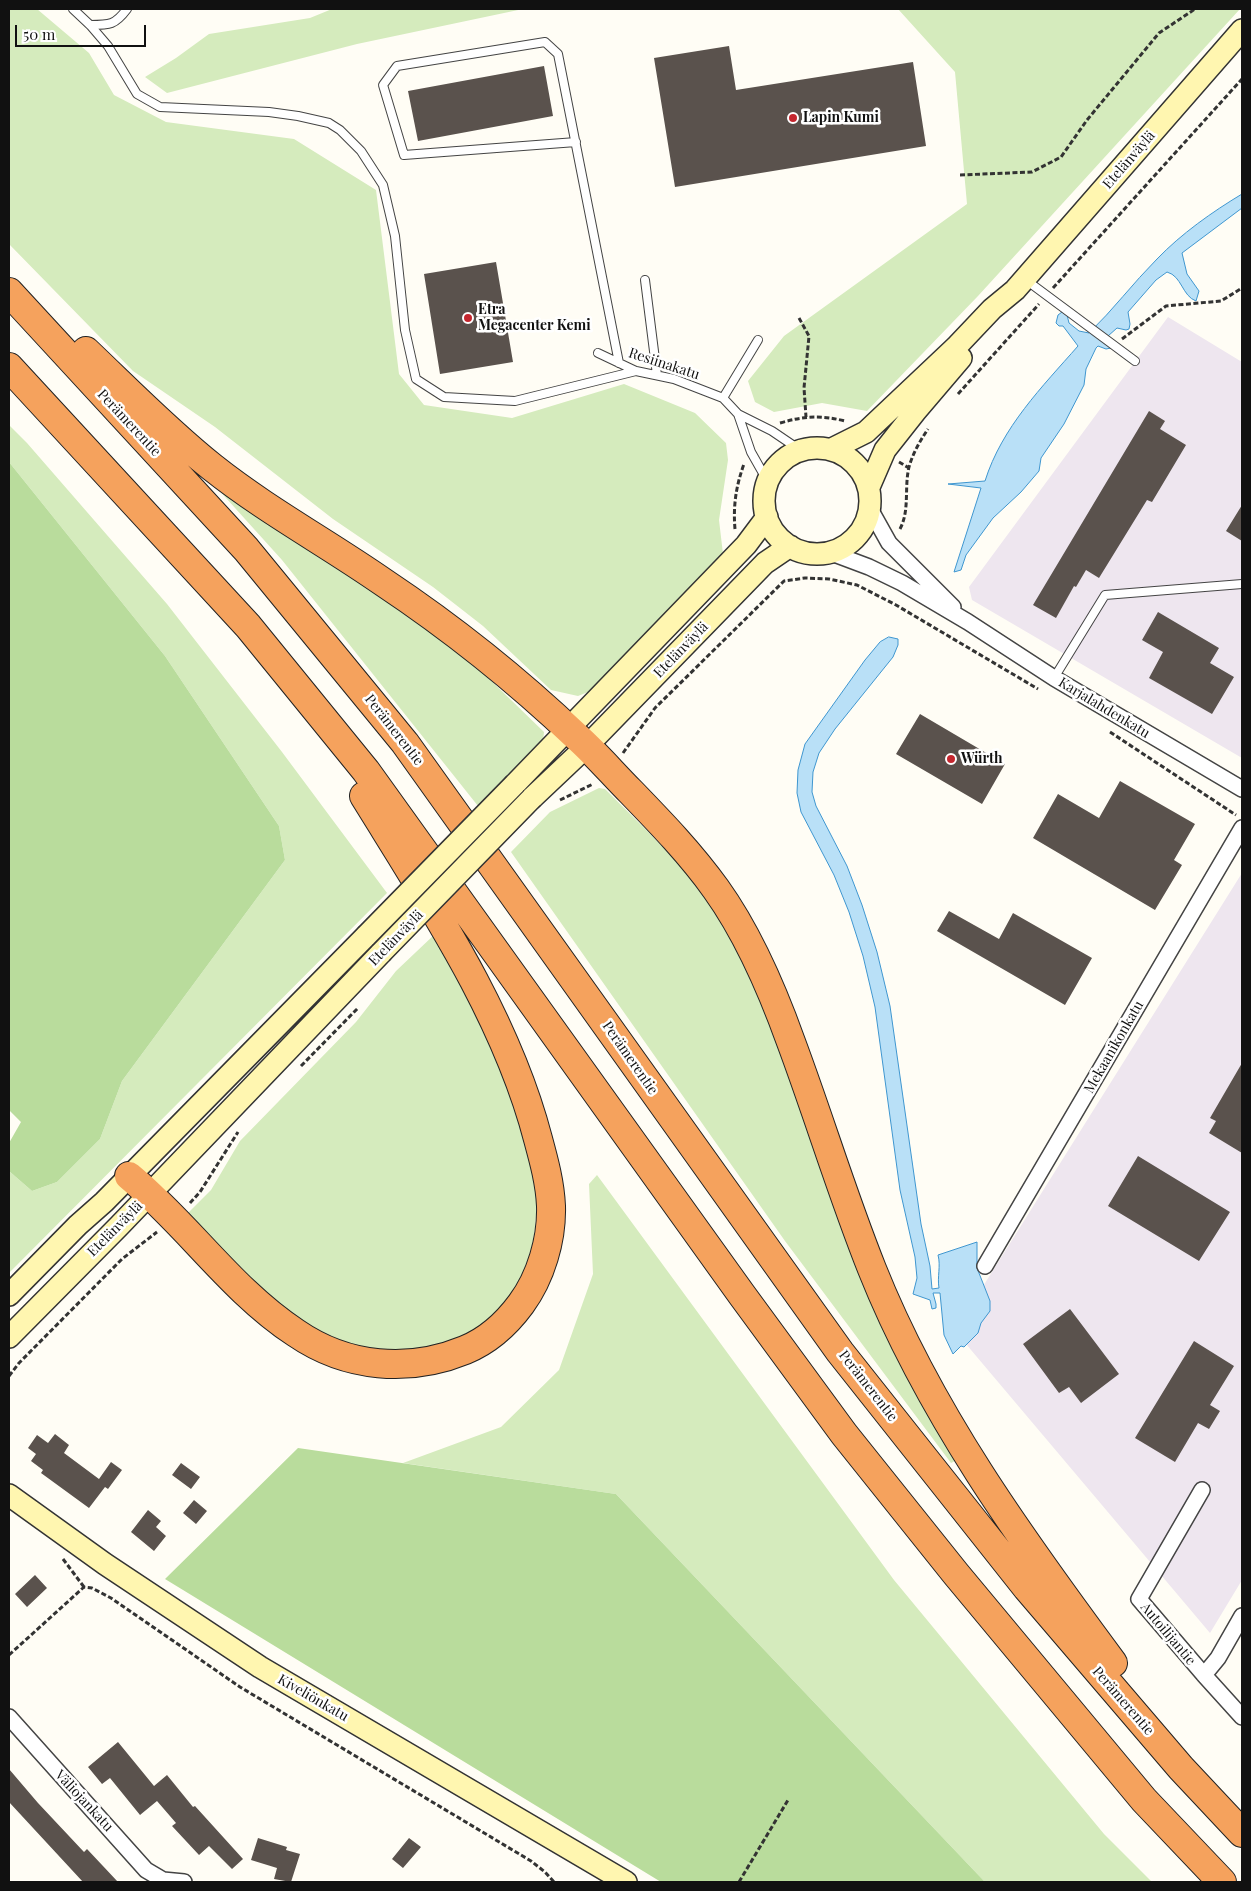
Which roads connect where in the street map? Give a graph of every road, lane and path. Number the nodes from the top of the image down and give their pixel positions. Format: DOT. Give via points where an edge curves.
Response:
graph roads {
  1 [pos="72,9"];
  2 [pos="127,9"];
  3 [pos="1195,9"];
  4 [pos="90,25"];
  5 [pos="1242,30"];
  6 [pos="576,142"];
  7 [pos="960,175"];
  8 [pos="645,280"];
  9 [pos="1020,284"];
  10 [pos="1242,288"];
  11 [pos="9,291"];
  12 [pos="799,318"];
  13 [pos="758,340"];
  14 [pos="1114,345"];
  15 [pos="598,353"];
  16 [pos="1135,361"];
  17 [pos="619,363"];
  18 [pos="9,367"];
  19 [pos="636,371"];
  20 [pos="656,375"];
  21 [pos="723,398"];
  22 [pos="738,414"];
  23 [pos="806,417"];
  24 [pos="849,422"];
  25 [pos="779,424"];
  26 [pos="832,449"];
  27 [pos="800,450"];
  28 [pos="746,457"];
  29 [pos="895,460"];
  30 [pos="909,468"];
  31 [pos="768,482"];
  32 [pos="869,487"];
  33 [pos="870,509"];
  34 [pos="766,517"];
  35 [pos="735,531"];
  36 [pos="790,546"];
  37 [pos="829,552"];
  38 [pos="1242,584"];
  39 [pos="968,622"];
  40 [pos="248,626"];
  41 [pos="1054,678"];
  42 [pos="1046,694"];
  43 [pos="1109,731"];
  44 [pos="578,737"];
  45 [pos="618,758"];
  46 [pos="599,779"];
  47 [pos="1242,789"];
  48 [pos="552,803"];
  49 [pos="1242,818"];
  50 [pos="1242,828"];
  51 [pos="362,1003"];
  52 [pos="297,1071"];
  53 [pos="241,1127"];
  54 [pos="129,1176"];
  55 [pos="150,1194"];
  56 [pos="173,1218"];
  57 [pos="985,1266"];
  58 [pos="9,1295"];
  59 [pos="9,1336"];
  60 [pos="9,1376"];
  61 [pos="1202,1490"];
  62 [pos="9,1495"];
  63 [pos="1242,1616"];
  64 [pos="9,1656"];
  65 [pos="1204,1675"];
  66 [pos="1127,1706"];
  67 [pos="9,1717"];
  68 [pos="1242,1717"];
  69 [pos="788,1800"];
  70 [pos="1242,1833"];
  71 [pos="613,1879"];
  72 [pos="162,1881"];
  73 [pos="184,1882"];
  74 [pos="554,1882"];
  75 [pos="739,1882"];
  76 [pos="1222,1882"];
  1 -- 4 [label="lane"];
  2 -- 4 [label="lane" via="116,22"];
  3 -- 7 [label="path" via="1159,32 1087,120 1061,158 1032,172"];
  4 -- 19 [label="lane" via="108,46 137,94 160,107 298,116 329,123 361,151 383,184 396,236 405,330 416,379 444,397 515,402"];
  5 -- 9 [label="main road, Etelänväylä"];
  6 -- 6 [label="lane" via="558,54 545,42 397,66 383,85 404,155"];
  6 -- 17 [label="lane"];
  8 -- 20 [label="lane"];
  9 -- 14 [label="lane"];
  9 -- 26 [label="main road, Etelänväylä" via="866,432"];
  9 -- 32 [label="main road, Etelänväylä" via="997,318 885,450"];
  10 -- 14 [label="path" via="1221,301 1166,306"];
  11 -- 44 [label="highway" via="43,309 212,467 306,533 384,582 497,666"];
  11 -- 66 [label="highway, Perämerentie" via="246,549 406,742 840,1352 1027,1588"];
  12 -- 23 [label="path" via="808,336 804,388"];
  13 -- 21 [label="lane"];
  14 -- 16 [label="lane"];
  15 -- 17 [label="lane, Resiinakatu"];
  17 -- 19 [label="lane, Resiinakatu"];
  18 -- 40 [label="highway"];
  19 -- 20 [label="lane, Resiinakatu"];
  20 -- 21 [label="lane, Resiinakatu"];
  21 -- 22 [label="lane, Resiinakatu"];
  22 -- 27 [label="lane, Resiinakatu"];
  22 -- 31 [label="lane, Resiinakatu" via="751,452"];
  23 -- 24 [label="path"];
  23 -- 25 [label="path"];
  26 -- 27 [label="main road"];
  26 -- 32 [label="main road" via="855,463"];
  27 -- 31 [label="main road" via="780,462"];
  28 -- 35 [label="path" via="736,487"];
  29 -- 30 [label="path"];
  31 -- 34 [label="main road" via="764,499"];
  32 -- 33 [label="main road"];
  33 -- 37 [label="main road" via="863,529 848,544"];
  33 -- 39 [label="street, Karjalahdenkatu" via="889,543"];
  34 -- 36 [label="main road" via="775,534"];
  34 -- 44 [label="main road, Etelänväylä" via="746,545"];
  36 -- 37 [label="main road" via="809,553"];
  36 -- 44 [label="main road, Etelänväylä" via="765,563"];
  37 -- 39 [label="street, Karjalahdenkatu" via="902,583"];
  38 -- 41 [label="lane" via="1105,595"];
  39 -- 41 [label="street, Karjalahdenkatu"];
  40 -- 56 [label="highway" via="279,684 354,781 448,934 490,1014 532,1116 548,1178 551,1207 548,1236 542,1263 529,1292 493,1333 474,1346 427,1362 371,1363 347,1358 297,1334 265,1310"];
  40 -- 76 [label="highway" via="366,771 844,1434 1144,1800"];
  41 -- 47 [label="street, Karjalahdenkatu"];
  42 -- 45 [label="path" via="896,604 857,585 829,579 784,581 655,708"];
  43 -- 49 [label="path"];
  44 -- 54 [label="main road, Etelänväylä, bridge" via="515,784"];
  44 -- 55 [label="main road, Etelänväylä, bridge" via="532,798"];
  44 -- 66 [label="highway" via="676,839 716,889 740,928 774,996 870,1266 902,1335 942,1413 997,1500 1123,1677"];
  46 -- 48 [label="path"];
  50 -- 57 [label="street, Mekaanikonkatu"];
  51 -- 52 [label="path"];
  53 -- 56 [label="path" via="200,1192"];
  54 -- 55 [label="highway"];
  54 -- 58 [label="main road, Etelänväylä"];
  55 -- 56 [label="highway"];
  55 -- 59 [label="main road, Etelänväylä"];
  56 -- 60 [label="path" via="122,1259"];
  61 -- 65 [label="street, Autoilijantie" via="1139,1599"];
  62 -- 71 [label="main road, Kiveliönkatu" via="108,1567 260,1667"];
  63 -- 65 [label="street" via="1218,1658"];
  64 -- 74 [label="path" via="84,1587 92,1588 240,1687 531,1861"];
  65 -- 68 [label="street, Autoilijantie"];
  66 -- 70 [label="highway, Perämerentie"];
  67 -- 72 [label="street, Väliojankatu" via="137,1862"];
  69 -- 75 [label="path"];
  72 -- 73 [label="street"];
}
